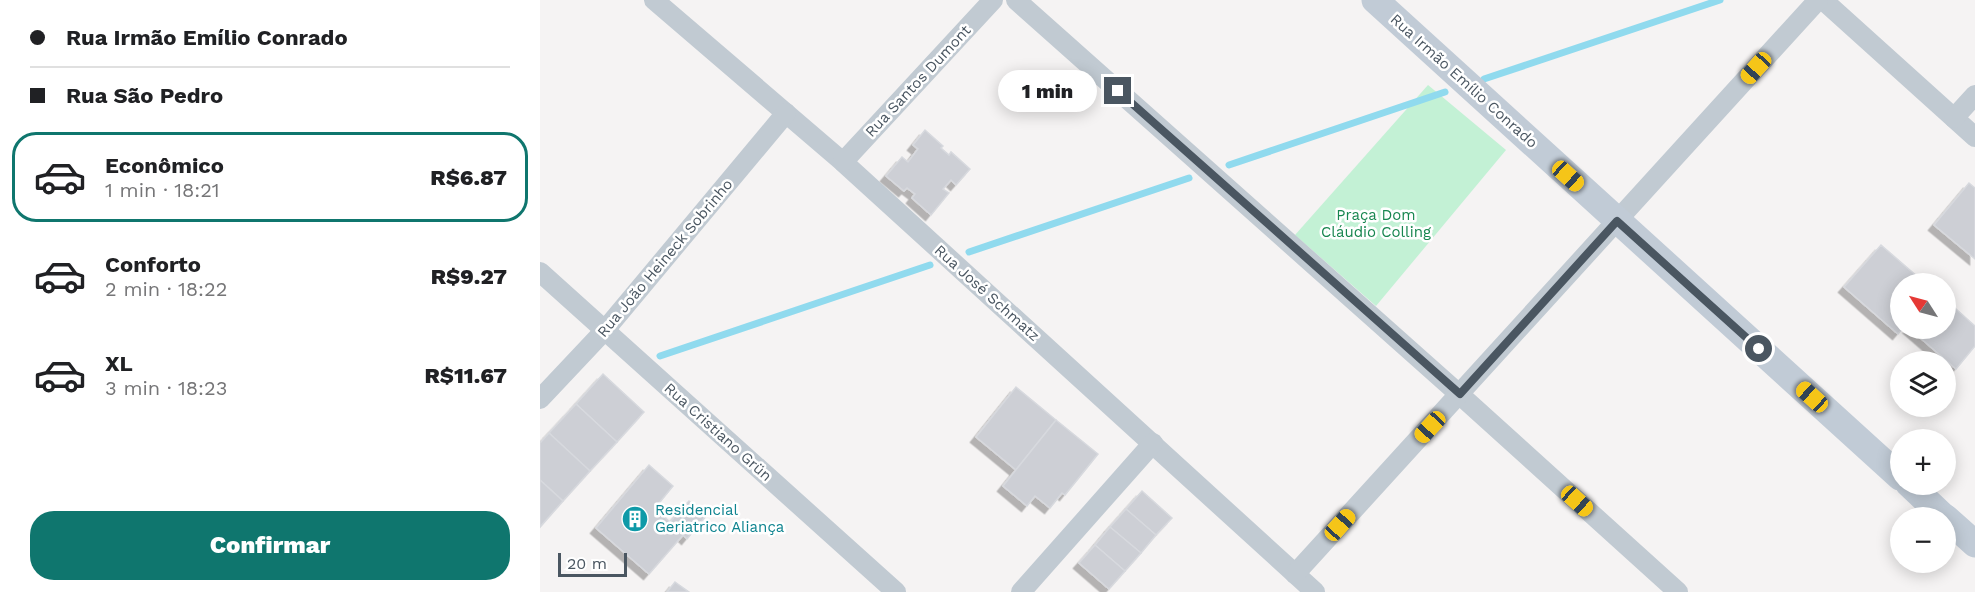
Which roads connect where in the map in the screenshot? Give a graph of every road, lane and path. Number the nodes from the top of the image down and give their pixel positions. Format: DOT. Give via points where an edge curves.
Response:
graph roads {
  1 [pos="654,0"];
  2 [pos="993,0"];
  3 [pos="1016,0"];
  4 [pos="1376,0"];
  5 [pos="1820,0"];
  6 [pos="1975,95"];
  7 [pos="786,113"];
  8 [pos="1954,118"];
  9 [pos="1975,137"];
  10 [pos="843,162"];
  11 [pos="1617,221"];
  12 [pos="540,272"];
  13 [pos="605,330"];
  14 [pos="1460,394"];
  15 [pos="540,399"];
  16 [pos="1153,443"];
  17 [pos="1890,468"];
  18 [pos="1921,495"];
  19 [pos="1933,507"];
  20 [pos="1956,528"];
  21 [pos="1975,544"];
  22 [pos="1295,574"];
  23 [pos="896,592"];
  24 [pos="1021,592"];
  25 [pos="1315,592"];
  26 [pos="1678,592"];
  1 -- 7 [label="street, Rua José Schmatz"];
  2 -- 10 [label="street, Rua Santos Dumont"];
  3 -- 14 [label="street"];
  4 -- 11 [label="street, Rua Irmão Emílio Conrado"];
  5 -- 8 [label="street"];
  5 -- 11 [label="street"];
  6 -- 8 [label="street"];
  7 -- 10 [label="street, Rua José Schmatz"];
  7 -- 13 [label="street, Rua João Heineck Sobrinho"];
  8 -- 9 [label="street"];
  10 -- 16 [label="street, Rua José Schmatz"];
  11 -- 14 [label="street"];
  11 -- 17 [label="street, Rua Irmão Emílio Conrado"];
  12 -- 13 [label="street, Rua Cristiano Grün"];
  13 -- 15 [label="street, Rua João Heineck Sobrinho"];
  13 -- 23 [label="street, Rua Cristiano Grün"];
  14 -- 22 [label="street"];
  14 -- 26 [label="street"];
  16 -- 22 [label="street, Rua José Schmatz"];
  16 -- 24 [label="street"];
  18 -- 19 [label="street"];
  20 -- 21 [label="street"];
  22 -- 25 [label="street, Rua José Schmatz"];
}
